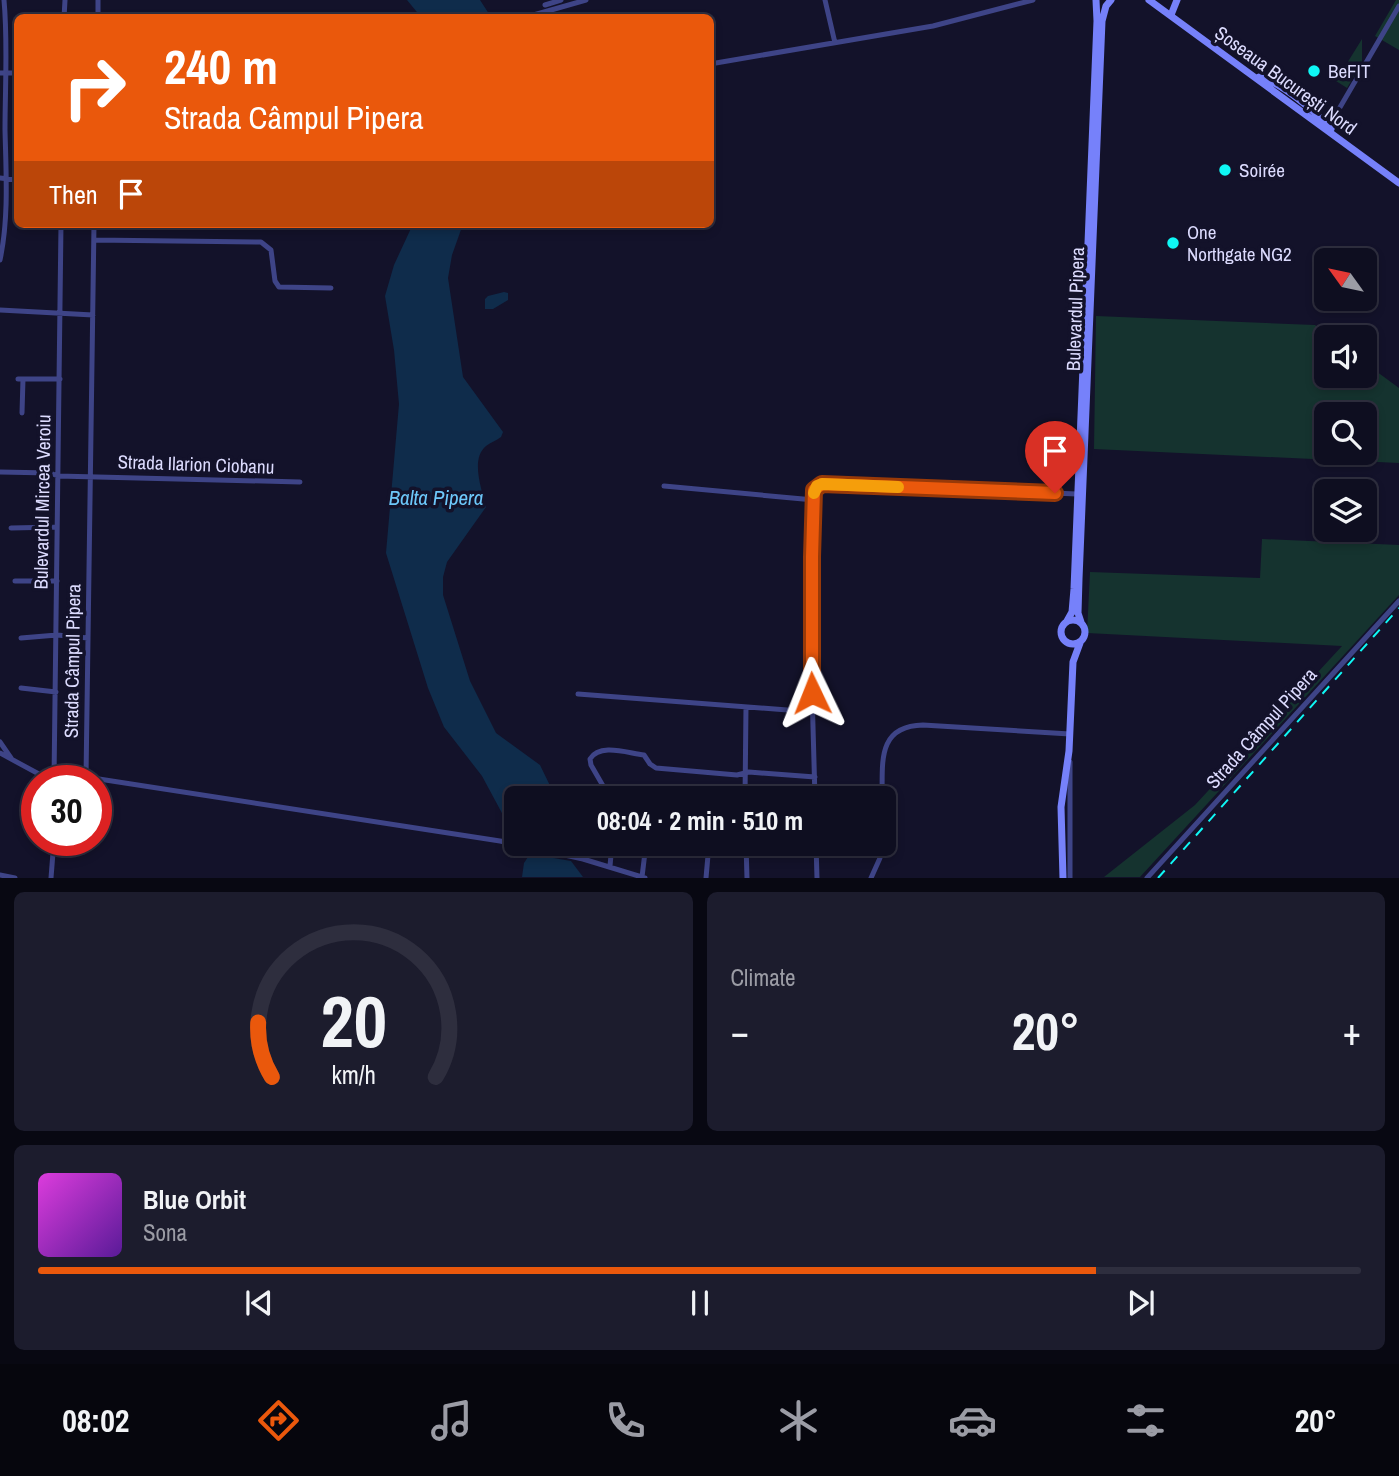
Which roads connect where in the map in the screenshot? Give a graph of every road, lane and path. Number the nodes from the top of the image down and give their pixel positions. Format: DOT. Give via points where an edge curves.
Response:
graph roads {
  1 [pos="4,0"];
  2 [pos="561,0"];
  3 [pos="586,0"];
  4 [pos="825,0"];
  5 [pos="1033,0"];
  6 [pos="1096,0"];
  7 [pos="1111,0"];
  8 [pos="1177,0"];
  9 [pos="1152,1"];
  10 [pos="572,2"];
  11 [pos="545,5"];
  12 [pos="1399,6"];
  13 [pos="530,14"];
  14 [pos="1171,15"];
  15 [pos="835,43"];
  16 [pos="714,63"];
  17 [pos="3,73"];
  18 [pos="1256,78"];
  19 [pos="1336,113"];
  20 [pos="1308,116"];
  21 [pos="1323,120"];
  22 [pos="1331,131"];
  23 [pos="3,178"];
  24 [pos="1399,183"];
  25 [pos="61,228"];
  26 [pos="94,228"];
  27 [pos="94,240"];
  28 [pos="0,260"];
  29 [pos="331,288"];
  30 [pos="0,310"];
  31 [pos="60,312"];
  32 [pos="93,315"];
  33 [pos="60,380"];
  34 [pos="22,413"];
  35 [pos="0,472"];
  36 [pos="58,476"];
  37 [pos="91,476"];
  38 [pos="300,482"];
  39 [pos="664,486"];
  40 [pos="1077,494"];
  41 [pos="814,500"];
  42 [pos="57,527"];
  43 [pos="11,528"];
  44 [pos="15,581"];
  45 [pos="57,581"];
  46 [pos="1399,601"];
  47 [pos="1067,621"];
  48 [pos="1081,622"];
  49 [pos="57,635"];
  50 [pos="21,638"];
  51 [pos="88,638"];
  52 [pos="1080,643"];
  53 [pos="1069,644"];
  54 [pos="1073,662"];
  55 [pos="21,688"];
  56 [pos="56,692"];
  57 [pos="578,694"];
  58 [pos="746,707"];
  59 [pos="813,712"];
  60 [pos="1070,734"];
  61 [pos="0,742"];
  62 [pos="1069,751"];
  63 [pos="0,753"];
  64 [pos="13,761"];
  65 [pos="21,765"];
  66 [pos="53,765"];
  67 [pos="83,765"];
  68 [pos="744,774"];
  69 [pos="815,777"];
  70 [pos="112,783"];
  71 [pos="603,786"];
  72 [pos="744,786"];
  73 [pos="815,786"];
  74 [pos="883,786"];
  75 [pos="53,856"];
  76 [pos="611,856"];
  77 [pos="645,856"];
  78 [pos="708,856"];
  79 [pos="746,856"];
  80 [pos="816,856"];
  81 [pos="880,856"];
  82 [pos="610,866"];
  83 [pos="0,875"];
  84 [pos="15,877"];
  85 [pos="51,877"];
  86 [pos="643,877"];
  87 [pos="706,877"];
  88 [pos="747,877"];
  89 [pos="817,877"];
  90 [pos="871,877"];
  91 [pos="1063,877"];
  92 [pos="1070,877"];
  93 [pos="1147,877"];
  1 -- 17 [label="street"];
  2 -- 11 [label="street"];
  3 -- 10 [label="street"];
  4 -- 15 [label="street"];
  5 -- 15 [label="street" via="933,26"];
  6 -- 40 [label="main road, Bulevardul Pipera"];
  7 -- 48 [label="main road, Bulevardul Pipera" via="1102,20"];
  8 -- 14 [label="main road"];
  9 -- 14 [label="main road, Șoseaua București Nord"];
  10 -- 11 [label="street"];
  11 -- 13 [label="street"];
  12 -- 19 [label="street"];
  14 -- 18 [label="main road, Șoseaua București Nord"];
  15 -- 16 [label="street"];
  17 -- 23 [label="street"];
  18 -- 20 [label="main road, Șoseaua București Nord"];
  18 -- 21 [label="main road" via="1279,86"];
  19 -- 21 [label="main road"];
  19 -- 22 [label="street"];
  20 -- 21 [label="main road"];
  20 -- 22 [label="main road, Șoseaua București Nord"];
  21 -- 22 [label="main road"];
  22 -- 24 [label="main road, Șoseaua București Nord"];
  23 -- 28 [label="street"];
  25 -- 31 [label="street, Bulevardul Mircea Veroiu"];
  26 -- 27 [label="street, Strada Câmpul Pipera"];
  27 -- 29 [label="street" via="261,242 271,250 279,287"];
  27 -- 32 [label="street, Strada Câmpul Pipera"];
  30 -- 31 [label="street"];
  31 -- 32 [label="street"];
  31 -- 33 [label="street, Bulevardul Mircea Veroiu"];
  32 -- 37 [label="street, Strada Câmpul Pipera"];
  33 -- 34 [label="street" via="20,379"];
  33 -- 36 [label="street, Bulevardul Mircea Veroiu"];
  35 -- 36 [label="street, Strada Ilarion Ciobanu"];
  36 -- 37 [label="street, Strada Ilarion Ciobanu"];
  36 -- 42 [label="street, Bulevardul Mircea Veroiu"];
  37 -- 38 [label="street, Strada Ilarion Ciobanu"];
  37 -- 51 [label="street, Strada Câmpul Pipera"];
  39 -- 41 [label="street"];
  40 -- 41 [label="street" via="822,484 814,490"];
  40 -- 47 [label="main road, Bulevardul Pipera" via="1072,612"];
  41 -- 59 [label="street"];
  42 -- 43 [label="street"];
  42 -- 45 [label="street, Bulevardul Mircea Veroiu"];
  44 -- 45 [label="street"];
  45 -- 49 [label="street, Bulevardul Mircea Veroiu"];
  46 -- 93 [label="street, Strada Câmpul Pipera"];
  47 -- 48 [label="main road"];
  47 -- 53 [label="main road" via="1061,633"];
  48 -- 52 [label="main road" via="1086,634"];
  49 -- 50 [label="street"];
  49 -- 51 [label="street"];
  49 -- 56 [label="street, Bulevardul Mircea Veroiu"];
  51 -- 67 [label="street, Strada Câmpul Pipera"];
  52 -- 53 [label="main road"];
  52 -- 54 [label="main road"];
  53 -- 54 [label="main road"];
  54 -- 60 [label="main road"];
  55 -- 56 [label="street"];
  56 -- 66 [label="street, Bulevardul Mircea Veroiu"];
  57 -- 58 [label="street"];
  58 -- 59 [label="street"];
  58 -- 68 [label="street"];
  59 -- 69 [label="street"];
  60 -- 62 [label="main road"];
  60 -- 74 [label="street" via="923,725 903,728 885,747"];
  61 -- 64 [label="street"];
  62 -- 91 [label="main road" via="1061,807"];
  62 -- 92 [label="street"];
  63 -- 64 [label="street"];
  64 -- 65 [label="street"];
  68 -- 69 [label="street"];
  68 -- 71 [label="street" via="656,768 644,755 601,749 590,759"];
  68 -- 72 [label="street"];
  69 -- 73 [label="street"];
  70 -- 82 [label="street, Strada Câmpul Pipera" via="500,841"];
  75 -- 85 [label="street"];
  76 -- 82 [label="street"];
  77 -- 86 [label="street"];
  78 -- 87 [label="street"];
  79 -- 88 [label="street"];
  80 -- 89 [label="street"];
  81 -- 90 [label="street"];
  82 -- 86 [label="street, Strada Câmpul Pipera"];
  83 -- 84 [label="street"];
}
